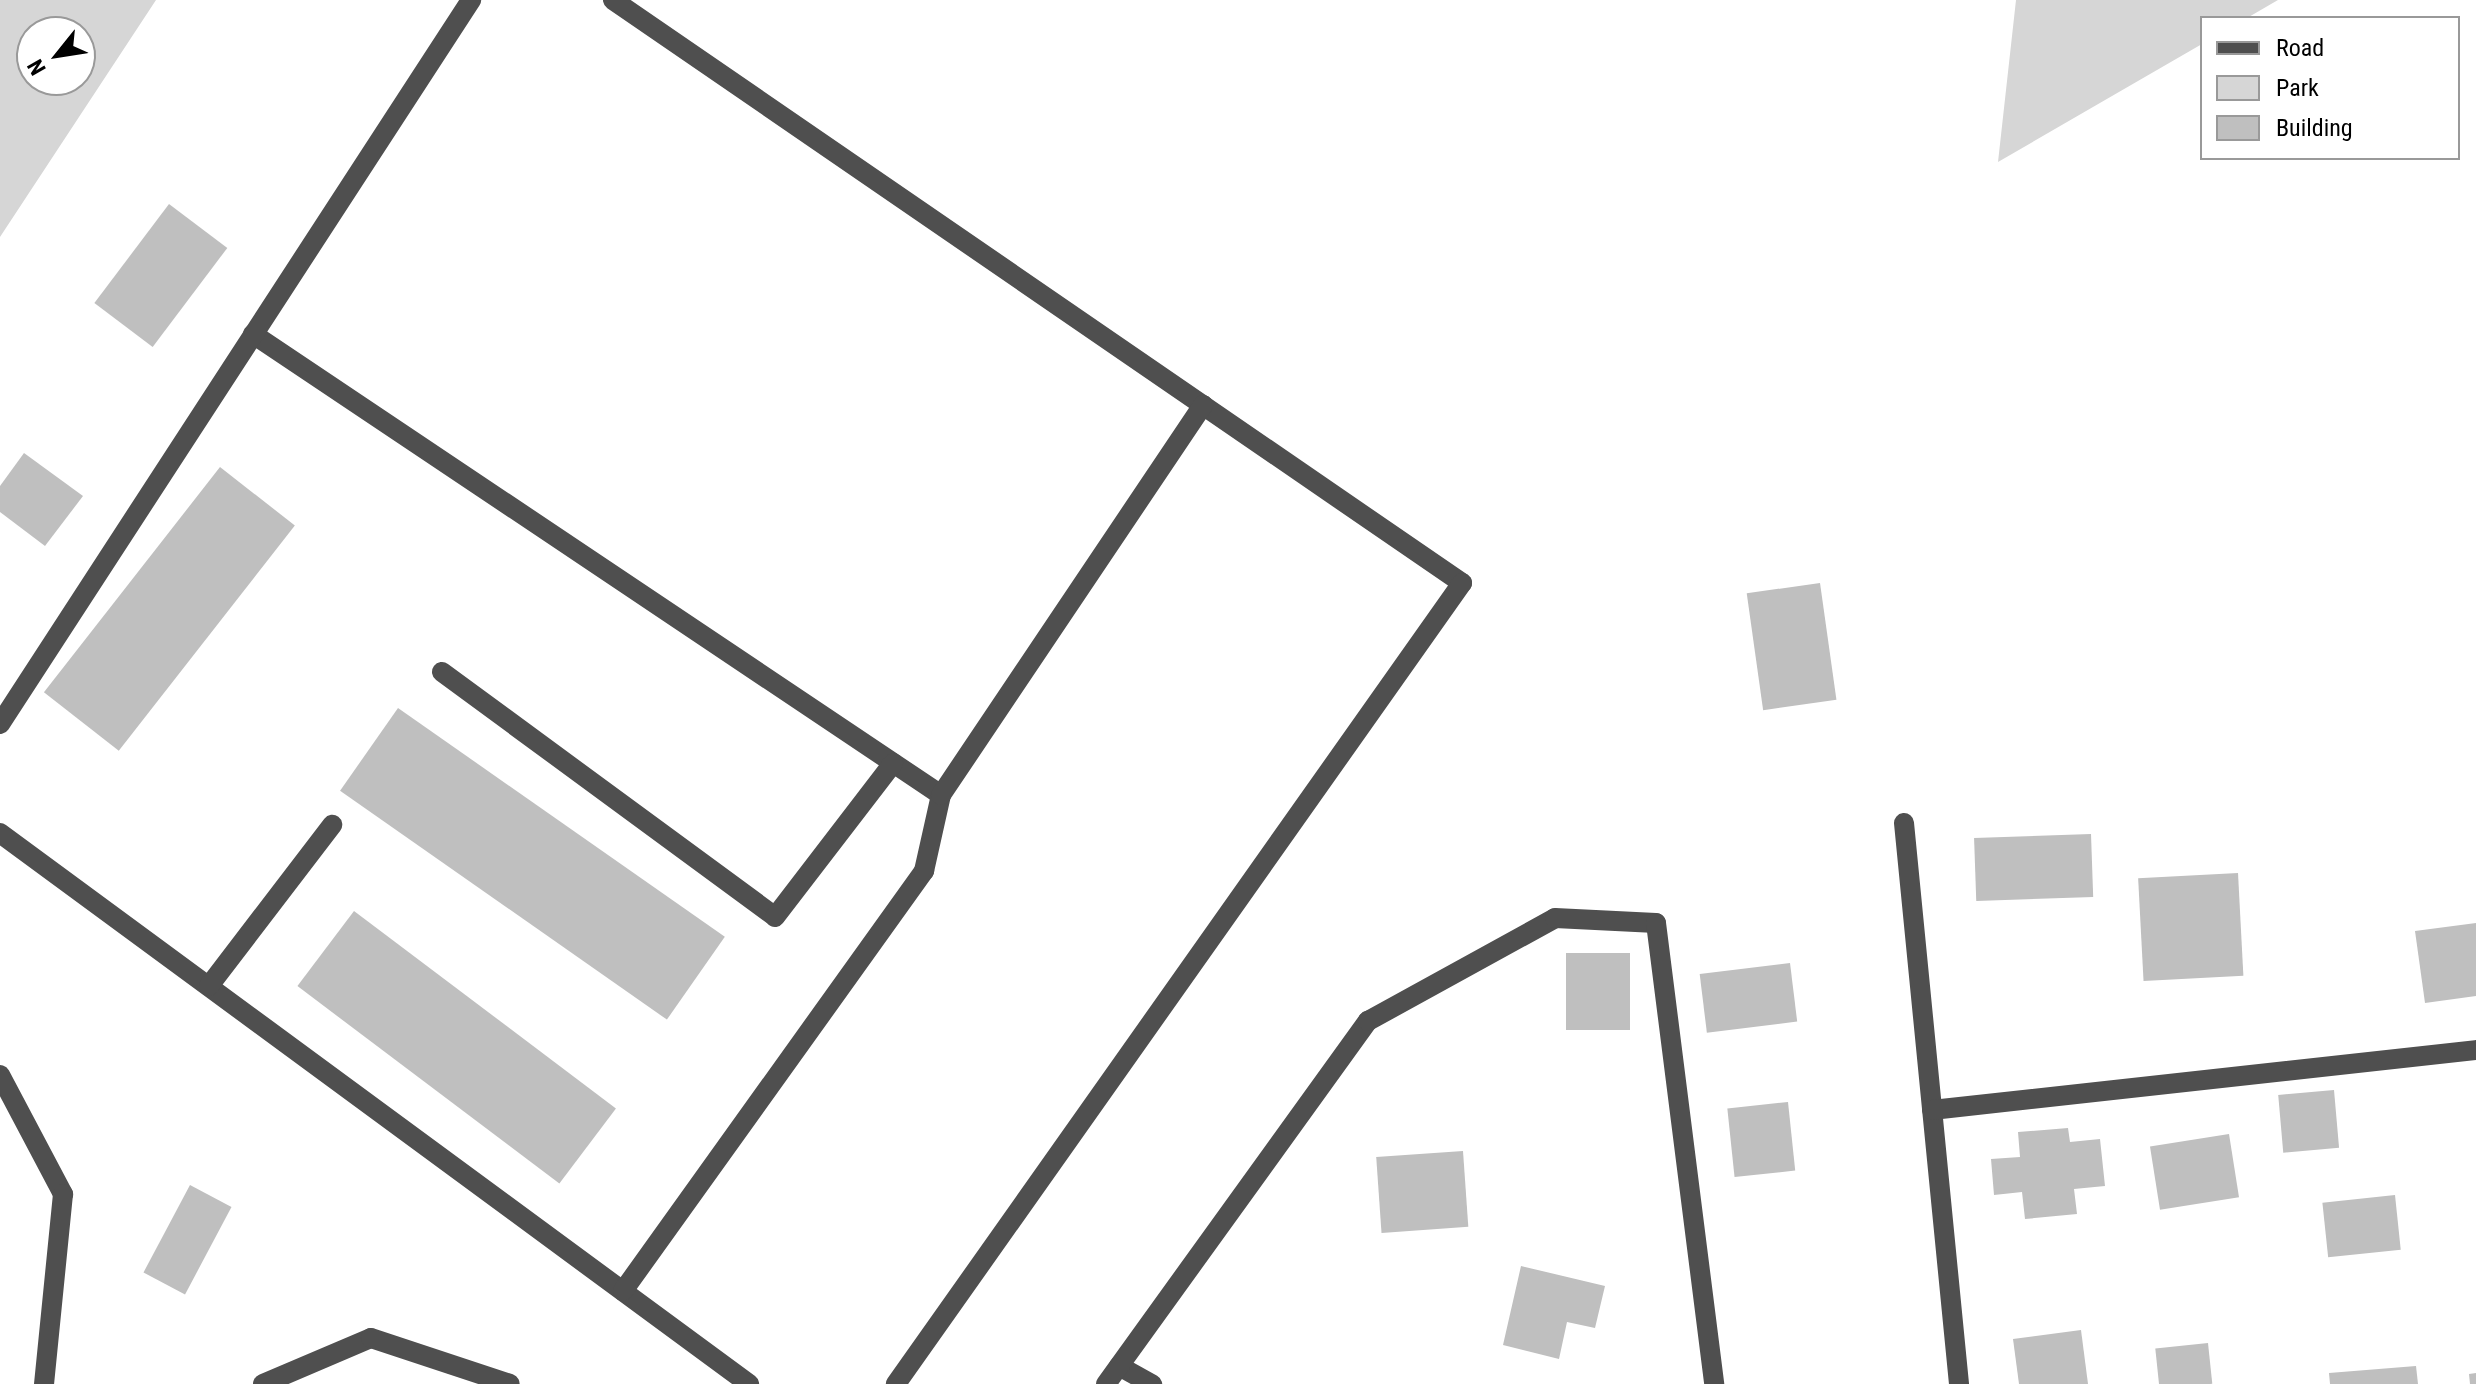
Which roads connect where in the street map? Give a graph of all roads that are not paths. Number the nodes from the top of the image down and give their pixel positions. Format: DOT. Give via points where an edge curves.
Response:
graph roads {
  1 [pos="471,0"];
  2 [pos="613,0"];
  3 [pos="253,334"];
  4 [pos="1203,405"];
  5 [pos="442,672"];
  6 [pos="0,724"];
  7 [pos="893,763"];
  8 [pos="941,795"];
  9 [pos="1904,823"];
  10 [pos="332,825"];
  11 [pos="0,833"];
  12 [pos="209,986"];
  13 [pos="2476,1050"];
  14 [pos="0,1075"];
  15 [pos="1932,1110"];
  16 [pos="623,1291"];
  17 [pos="1119,1366"];
  18 [pos="44,1384"];
  19 [pos="263,1384"];
  20 [pos="510,1384"];
  21 [pos="749,1384"];
  22 [pos="896,1384"];
  23 [pos="1106,1384"];
  24 [pos="1152,1384"];
  25 [pos="1714,1384"];
  26 [pos="1959,1384"];
  1 -- 3 [label="street"];
  2 -- 4 [label="street"];
  3 -- 6 [label="street"];
  3 -- 7 [label="street"];
  4 -- 8 [label="street"];
  4 -- 22 [label="street" via="1462,583"];
  5 -- 7 [label="street" via="775,917"];
  7 -- 8 [label="street"];
  8 -- 16 [label="street" via="924,871"];
  9 -- 15 [label="street"];
  10 -- 12 [label="street"];
  11 -- 12 [label="street"];
  12 -- 16 [label="street"];
  13 -- 15 [label="street"];
  14 -- 18 [label="street" via="63,1194"];
  15 -- 26 [label="street"];
  16 -- 21 [label="street"];
  17 -- 23 [label="street"];
  17 -- 24 [label="street"];
  17 -- 25 [label="street" via="1368,1021 1555,918 1656,923"];
  19 -- 20 [label="street" via="371,1338"];
}
